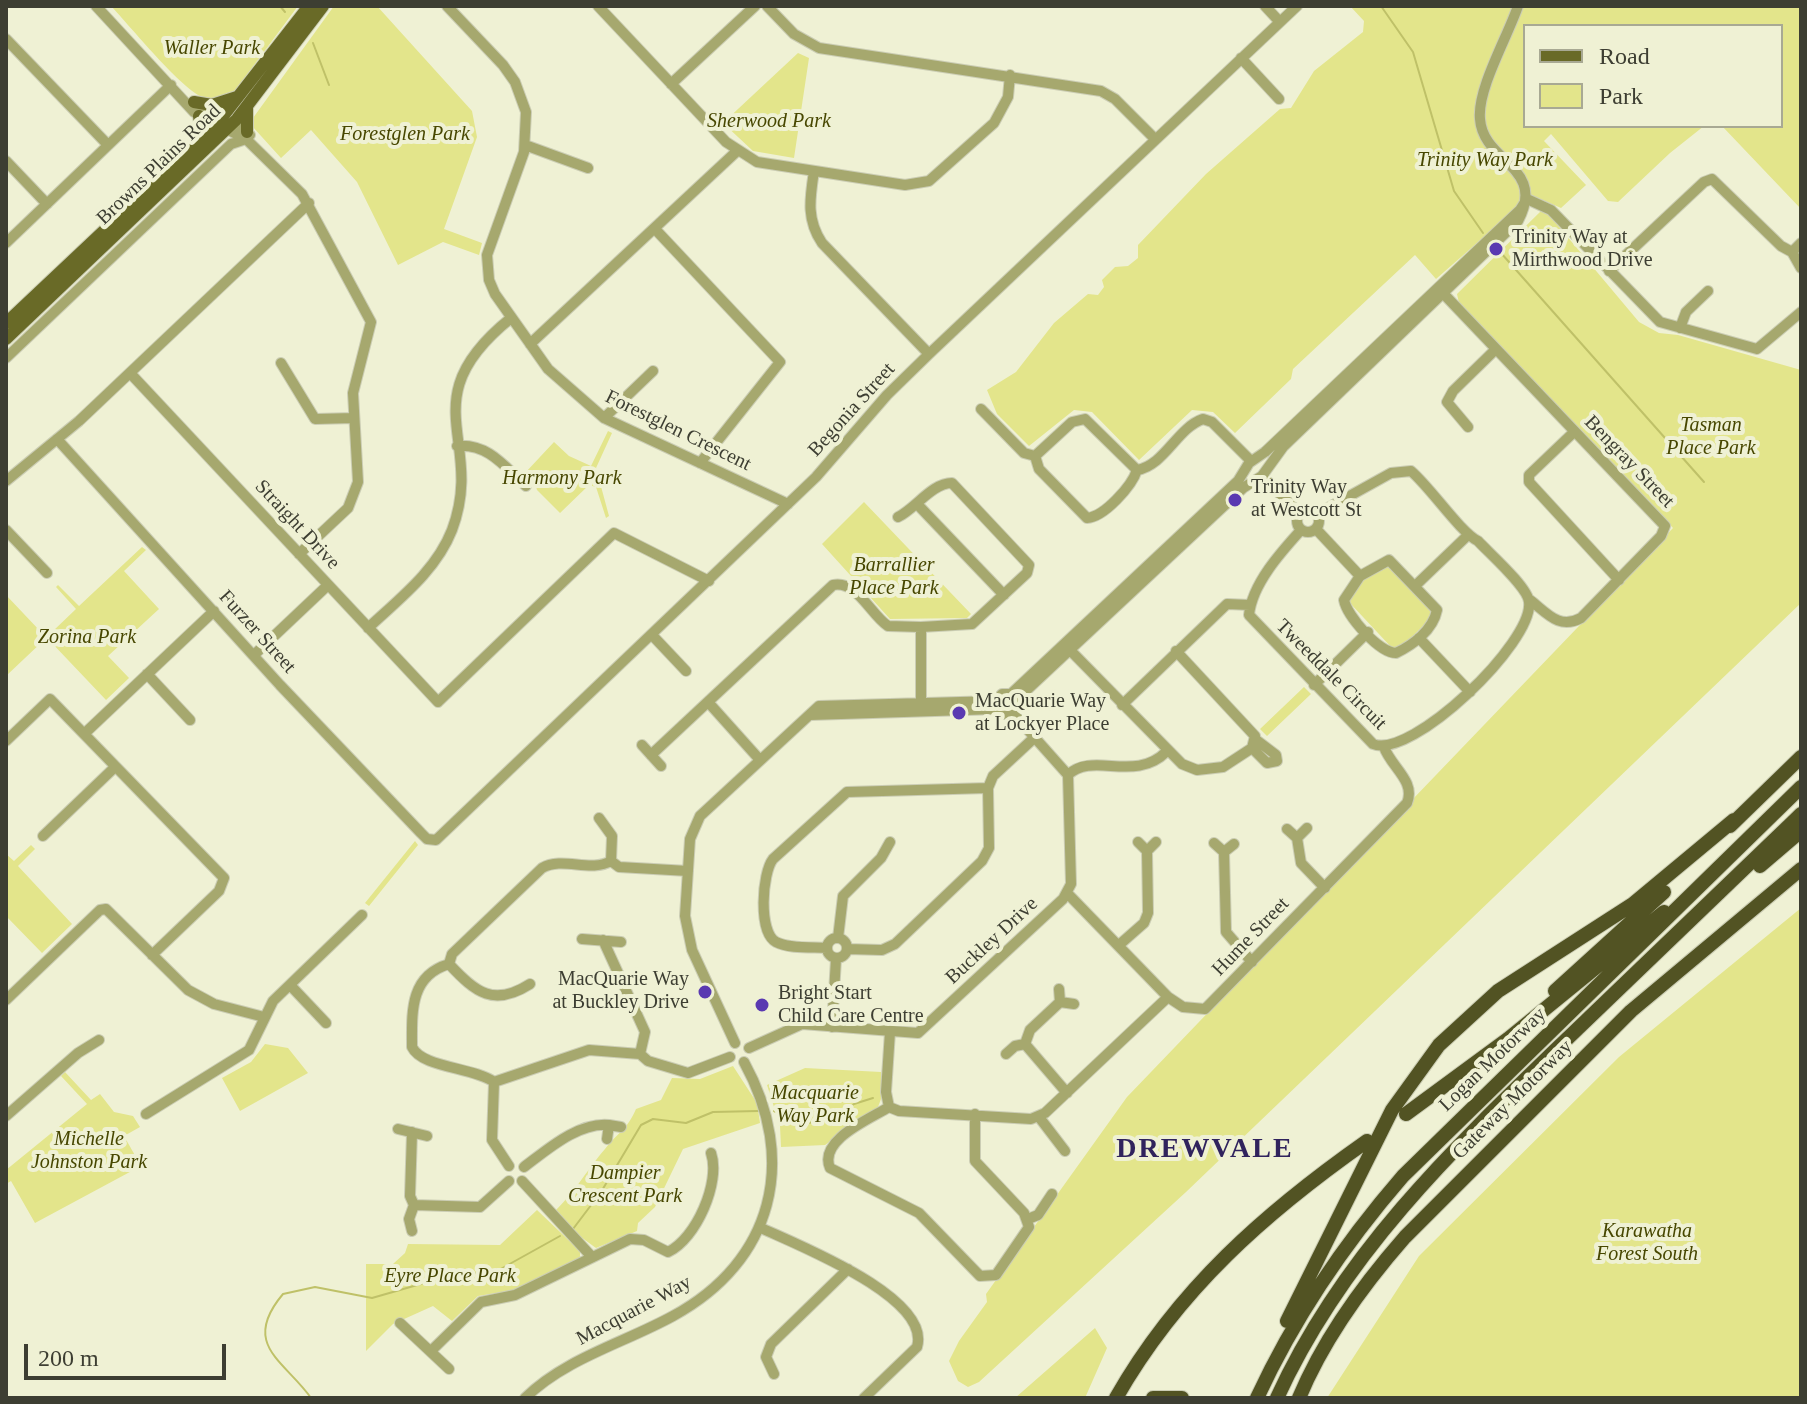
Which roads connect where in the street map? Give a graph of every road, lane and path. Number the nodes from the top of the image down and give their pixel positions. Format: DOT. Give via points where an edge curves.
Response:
graph roads {
  1 [pos="96,6"];
  2 [pos="309,6"];
  3 [pos="323,6"];
  4 [pos="447,6"];
  5 [pos="598,6"];
  6 [pos="755,6"];
  7 [pos="767,6"];
  8 [pos="1265,6"];
  9 [pos="1297,6"];
  10 [pos="1518,6"];
  11 [pos="1278,20"];
  12 [pos="6,39"];
  13 [pos="1241,58"];
  14 [pos="1010,75"];
  15 [pos="671,84"];
  16 [pos="174,88"];
  17 [pos="245,92"];
  18 [pos="1279,99"];
  19 [pos="194,102"];
  20 [pos="247,108"];
  21 [pos="199,116"];
  22 [pos="224,124"];
  23 [pos="246,136"];
  24 [pos="1154,138"];
  25 [pos="108,145"];
  26 [pos="525,145"];
  27 [pos="188,151"];
  28 [pos="736,152"];
  29 [pos="6,161"];
  30 [pos="588,168"];
  31 [pos="814,171"];
  32 [pos="1527,199"];
  33 [pos="309,203"];
  34 [pos="47,204"];
  35 [pos="655,229"];
  36 [pos="6,243"];
  37 [pos="1801,243"];
  38 [pos="1792,252"];
  39 [pos="1801,268"];
  40 [pos="1609,271"];
  41 [pos="1440,291"];
  42 [pos="1708,291"];
  43 [pos="1801,312"];
  44 [pos="511,318"];
  45 [pos="6,323"];
  46 [pos="1680,328"];
  47 [pos="6,339"];
  48 [pos="530,344"];
  49 [pos="1496,349"];
  50 [pos="929,354"];
  51 [pos="6,358"];
  52 [pos="281,363"];
  53 [pos="653,371"];
  54 [pos="130,373"];
  55 [pos="981,409"];
  56 [pos="354,418"];
  57 [pos="604,418"];
  58 [pos="1468,427"];
  59 [pos="1574,432"];
  60 [pos="57,439"];
  61 [pos="457,446"];
  62 [pos="1035,456"];
  63 [pos="1252,462"];
  64 [pos="700,463"];
  65 [pos="1137,470"];
  66 [pos="1261,474"];
  67 [pos="6,481"];
  68 [pos="526,486"];
  69 [pos="788,504"];
  70 [pos="918,505"];
  71 [pos="1300,514"];
  72 [pos="1317,514"];
  73 [pos="898,517"];
  74 [pos="1316,529"];
  75 [pos="6,530"];
  76 [pos="1301,530"];
  77 [pos="1467,536"];
  78 [pos="299,554"];
  79 [pos="47,573"];
  80 [pos="1360,576"];
  81 [pos="1619,580"];
  82 [pos="709,581"];
  83 [pos="328,585"];
  84 [pos="1416,585"];
  85 [pos="1004,595"];
  86 [pos="1530,600"];
  87 [pos="1250,605"];
  88 [pos="214,611"];
  89 [pos="921,627"];
  90 [pos="368,628"];
  91 [pos="1368,632"];
  92 [pos="652,635"];
  93 [pos="1419,638"];
  94 [pos="1067,648"];
  95 [pos="1176,651"];
  96 [pos="255,654"];
  97 [pos="686,671"];
  98 [pos="147,674"];
  99 [pos="1314,685"];
  100 [pos="1470,692"];
  101 [pos="1013,697"];
  102 [pos="708,702"];
  103 [pos="996,705"];
  104 [pos="1122,705"];
  105 [pos="921,706"];
  106 [pos="1012,712"];
  107 [pos="190,720"];
  108 [pos="84,734"];
  109 [pos="1034,738"];
  110 [pos="6,741"];
  111 [pos="642,745"];
  112 [pos="1384,747"];
  113 [pos="1166,752"];
  114 [pos="651,755"];
  115 [pos="1801,757"];
  116 [pos="760,760"];
  117 [pos="661,766"];
  118 [pos="115,767"];
  119 [pos="1068,775"];
  120 [pos="1801,787"];
  121 [pos="988,788"];
  122 [pos="1801,814"];
  123 [pos="599,818"];
  124 [pos="1734,820"];
  125 [pos="1307,828"];
  126 [pos="1287,829"];
  127 [pos="1801,831"];
  128 [pos="43,836"];
  129 [pos="1297,838"];
  130 [pos="436,840"];
  131 [pos="890,842"];
  132 [pos="1138,842"];
  133 [pos="1156,842"];
  134 [pos="1214,843"];
  135 [pos="1234,844"];
  136 [pos="1147,851"];
  137 [pos="1224,852"];
  138 [pos="1725,860"];
  139 [pos="611,861"];
  140 [pos="1801,869"];
  141 [pos="688,871"];
  142 [pos="1325,888"];
  143 [pos="1068,894"];
  144 [pos="362,915"];
  145 [pos="838,938"];
  146 [pos="582,939"];
  147 [pos="603,940"];
  148 [pos="621,942"];
  149 [pos="1668,943"];
  150 [pos="1119,945"];
  151 [pos="827,948"];
  152 [pos="847,949"];
  153 [pos="152,955"];
  154 [pos="836,959"];
  155 [pos="1252,962"];
  156 [pos="449,964"];
  157 [pos="530,984"];
  158 [pos="290,985"];
  159 [pos="1059,989"];
  160 [pos="1168,997"];
  161 [pos="6,1000"];
  162 [pos="1060,1002"];
  163 [pos="1074,1004"];
  164 [pos="264,1017"];
  165 [pos="326,1023"];
  166 [pos="832,1027"];
  167 [pos="890,1032"];
  168 [pos="1508,1039"];
  169 [pos="99,1040"];
  170 [pos="735,1043"];
  171 [pos="1025,1044"];
  172 [pos="749,1048"];
  173 [pos="640,1054"];
  174 [pos="1006,1054"];
  175 [pos="730,1057"];
  176 [pos="744,1062"];
  177 [pos="494,1082"];
  178 [pos="1067,1093"];
  179 [pos="889,1107"];
  180 [pos="146,1114"];
  181 [pos="975,1114"];
  182 [pos="1406,1114"];
  183 [pos="6,1116"];
  184 [pos="1039,1117"];
  185 [pos="609,1125"];
  186 [pos="621,1127"];
  187 [pos="398,1129"];
  188 [pos="412,1132"];
  189 [pos="427,1136"];
  190 [pos="607,1139"];
  191 [pos="1367,1141"];
  192 [pos="1065,1151"];
  193 [pos="711,1153"];
  194 [pos="509,1166"];
  195 [pos="524,1167"];
  196 [pos="509,1181"];
  197 [pos="522,1181"];
  198 [pos="1052,1194"];
  199 [pos="414,1205"];
  200 [pos="1028,1219"];
  201 [pos="759,1227"];
  202 [pos="412,1231"];
  203 [pos="592,1257"];
  204 [pos="848,1269"];
  205 [pos="400,1323"];
  206 [pos="1282,1348"];
  207 [pos="432,1350"];
  208 [pos="449,1369"];
  209 [pos="774,1374"];
  210 [pos="525,1398"];
  211 [pos="864,1398"];
  212 [pos="1116,1398"];
  213 [pos="1153,1398"];
  214 [pos="1182,1398"];
  215 [pos="1257,1398"];
  216 [pos="1277,1398"];
  217 [pos="1299,1398"];
  1 -- 16 [label="street"];
  2 -- 17 [label="main road, Browns Plains Road"];
  3 -- 20 [label="main road, Browns Plains Road"];
  4 -- 26 [label="street, Forestglen Crescent" via="515,82 526,112"];
  5 -- 15 [label="street"];
  6 -- 15 [label="street"];
  7 -- 14 [label="street" via="794,34 819,48"];
  8 -- 11 [label="street"];
  9 -- 11 [label="street, Begonia Street"];
  10 -- 32 [label="street" via="1479,120 1488,140 1520,176"];
  11 -- 13 [label="street, Begonia Street"];
  12 -- 25 [label="street"];
  13 -- 18 [label="street"];
  13 -- 24 [label="street, Begonia Street"];
  14 -- 24 [label="street" via="1101,91"];
  14 -- 31 [label="street" via="1008,97 994,123 929,181 905,185"];
  15 -- 28 [label="street"];
  16 -- 19 [label="street"];
  16 -- 21 [label="street"];
  16 -- 25 [label="street"];
  17 -- 19 [label="main road" via="216,104"];
  17 -- 22 [label="main road, Browns Plains Road"];
  19 -- 22 [label="street"];
  20 -- 22 [label="main road, Browns Plains Road"];
  20 -- 23 [label="main road"];
  21 -- 22 [label="street"];
  21 -- 27 [label="main road" via="200,132"];
  22 -- 23 [label="street"];
  22 -- 27 [label="main road, Browns Plains Road"];
  22 -- 47 [label="main road, Browns Plains Road"];
  23 -- 33 [label="street"];
  23 -- 51 [label="street, Browns Plains Road" via="226,149"];
  24 -- 50 [label="street, Begonia Street"];
  25 -- 34 [label="street"];
  26 -- 30 [label="street"];
  26 -- 44 [label="street, Forestglen Crescent" via="487,255 489,280"];
  27 -- 45 [label="main road, Browns Plains Road"];
  28 -- 31 [label="street" via="757,162"];
  28 -- 35 [label="street"];
  29 -- 34 [label="street"];
  31 -- 50 [label="street" via="812,228"];
  32 -- 40 [label="street" via="1551,210"];
  32 -- 41 [label="street"];
  33 -- 54 [label="street"];
  33 -- 56 [label="street" via="371,322 354,380"];
  34 -- 36 [label="street"];
  35 -- 48 [label="street"];
  35 -- 64 [label="street" via="780,362"];
  37 -- 38 [label="street"];
  38 -- 39 [label="street"];
  38 -- 40 [label="street" via="1712,179"];
  40 -- 46 [label="street" via="1653,317"];
  41 -- 49 [label="street, Bengray Street"];
  41 -- 63 [label="street"];
  41 -- 66 [label="street"];
  42 -- 46 [label="street" via="1683,317"];
  43 -- 46 [label="street" via="1757,349"];
  44 -- 48 [label="street, Forestglen Crescent"];
  44 -- 61 [label="street" via="482,341 460,376"];
  48 -- 57 [label="street, Forestglen Crescent" via="548,369"];
  49 -- 58 [label="street" via="1447,402"];
  49 -- 59 [label="street, Bengray Street"];
  50 -- 69 [label="street, Begonia Street"];
  52 -- 56 [label="street" via="315,419"];
  53 -- 57 [label="street"];
  54 -- 60 [label="street"];
  54 -- 78 [label="street, Straight Drive"];
  55 -- 62 [label="street" via="1024,453"];
  56 -- 78 [label="street" via="355,496"];
  57 -- 64 [label="street, Forestglen Crescent"];
  59 -- 81 [label="street" via="1529,475 1529,482"];
  59 -- 81 [label="street, Bengray Street" via="1665,526"];
  60 -- 67 [label="street"];
  60 -- 88 [label="street, Furzer Street"];
  61 -- 68 [label="street" via="484,448"];
  61 -- 90 [label="street" via="460,486 452,529 434,562"];
  62 -- 65 [label="street" via="1072,422 1085,419"];
  62 -- 65 [label="street" via="1039,469 1087,518 1095,517 1131,483"];
  63 -- 65 [label="street" via="1203,419"];
  63 -- 66 [label="street"];
  63 -- 66 [label="street" via="1248,473"];
  63 -- 94 [label="street"];
  64 -- 69 [label="street, Forestglen Crescent"];
  66 -- 71 [label="street"];
  66 -- 94 [label="street"];
  69 -- 82 [label="street, Begonia Street"];
  70 -- 73 [label="street"];
  70 -- 85 [label="street"];
  70 -- 85 [label="street" via="939,485 958,486 1027,560 1027,573"];
  71 -- 72 [label="street" via="1309,509"];
  71 -- 76 [label="street"];
  72 -- 74 [label="street"];
  72 -- 77 [label="street" via="1405,469"];
  74 -- 76 [label="street"];
  74 -- 80 [label="street"];
  75 -- 79 [label="street"];
  76 -- 87 [label="street" via="1273,564"];
  77 -- 84 [label="street"];
  77 -- 86 [label="street" via="1478,541"];
  78 -- 83 [label="street, Straight Drive"];
  80 -- 84 [label="street" via="1389,560"];
  80 -- 91 [label="street" via="1344,606"];
  81 -- 86 [label="street, Bengray Street" via="1572,623 1555,621"];
  82 -- 90 [label="street, Straight Drive" via="614,533 438,702"];
  82 -- 92 [label="street, Begonia Street"];
  83 -- 90 [label="street, Straight Drive"];
  83 -- 96 [label="street"];
  84 -- 93 [label="street" via="1437,610"];
  85 -- 89 [label="street" via="972,624"];
  86 -- 100 [label="street, Tweeddale Circuit" via="1516,635"];
  87 -- 95 [label="street" via="1227,604"];
  87 -- 99 [label="street, Tweeddale Circuit" via="1254,623"];
  88 -- 96 [label="street, Furzer Street"];
  88 -- 98 [label="street"];
  89 -- 102 [label="street" via="888,626 850,587 833,585"];
  89 -- 105 [label="street"];
  91 -- 93 [label="street" via="1388,653"];
  91 -- 99 [label="street"];
  92 -- 97 [label="street"];
  92 -- 130 [label="street, Begonia Street"];
  93 -- 100 [label="street"];
  94 -- 101 [label="street"];
  94 -- 104 [label="street"];
  95 -- 104 [label="street"];
  95 -- 113 [label="street" via="1251,730 1254,744 1238,760 1209,770 1182,764"];
  96 -- 130 [label="street, Furzer Street" via="421,833"];
  98 -- 107 [label="street"];
  98 -- 108 [label="street"];
  99 -- 112 [label="street, Tweeddale Circuit" via="1373,744"];
  100 -- 112 [label="street, Tweeddale Circuit" via="1426,726"];
  101 -- 103 [label="street" via="1002,694"];
  101 -- 106 [label="street"];
  102 -- 114 [label="street"];
  102 -- 116 [label="street"];
  103 -- 105 [label="street"];
  103 -- 106 [label="street" via="1004,714"];
  104 -- 113 [label="street"];
  105 -- 116 [label="street" via="808,715"];
  106 -- 109 [label="street"];
  108 -- 110 [label="street" via="50,699"];
  108 -- 118 [label="street"];
  109 -- 119 [label="street"];
  109 -- 121 [label="street" via="993,776"];
  111 -- 114 [label="street"];
  112 -- 142 [label="street, Hume Street" via="1410,796"];
  113 -- 119 [label="street" via="1148,767 1083,767"];
  114 -- 117 [label="street"];
  115 -- 124 [label="highway"];
  116 -- 141 [label="street" via="700,816 690,839"];
  118 -- 128 [label="street"];
  118 -- 153 [label="street" via="224,878 219,891"];
  119 -- 143 [label="street, Buckley Drive"];
  120 -- 138 [label="highway, Logan Motorway"];
  121 -- 151 [label="street" via="847,792 773,859 767,870 763,918 771,938 779,944"];
  121 -- 152 [label="street" via="989,848 982,861 895,944 882,950"];
  122 -- 149 [label="highway, Logan Motorway"];
  123 -- 139 [label="street" via="612,836"];
  124 -- 168 [label="highway"];
  124 -- 206 [label="highway" via="1633,904 1484,1002 1427,1059 1364,1165 1280,1335"];
  125 -- 129 [label="street"];
  126 -- 129 [label="street"];
  127 -- 149 [label="highway" via="1692,930"];
  129 -- 142 [label="street" via="1301,863"];
  131 -- 145 [label="street" via="843,896"];
  132 -- 136 [label="street"];
  133 -- 136 [label="street"];
  134 -- 137 [label="street"];
  135 -- 137 [label="street"];
  136 -- 150 [label="street" via="1148,913"];
  137 -- 155 [label="street" via="1226,932"];
  138 -- 168 [label="highway, Gateway Motorway"];
  138 -- 206 [label="highway, Logan Motorway" via="1403,1176 1339,1255"];
  139 -- 141 [label="street" via="619,867"];
  139 -- 156 [label="street" via="602,866 554,863 542,868 452,954"];
  140 -- 217 [label="highway, Gateway Motorway" via="1631,1011 1405,1237 1333,1331"];
  141 -- 170 [label="street" via="685,916 692,950"];
  142 -- 155 [label="street, Hume Street"];
  143 -- 150 [label="street, Hume Street"];
  143 -- 167 [label="street, Buckley Drive" via="924,1030"];
  144 -- 158 [label="street"];
  145 -- 151 [label="street"];
  145 -- 152 [label="street"];
  146 -- 147 [label="street"];
  147 -- 148 [label="street"];
  147 -- 173 [label="street" via="645,1032"];
  149 -- 216 [label="highway, Logan Motorway" via="1404,1202 1328,1305"];
  150 -- 160 [label="street, Hume Street"];
  151 -- 154 [label="street"];
  152 -- 154 [label="street"];
  153 -- 161 [label="street" via="105,904"];
  153 -- 164 [label="street" via="202,999"];
  154 -- 166 [label="street"];
  155 -- 160 [label="street, Hume Street" via="1205,1009 1183,1007"];
  156 -- 157 [label="street" via="470,986 501,997"];
  156 -- 177 [label="street" via="438,967 414,993 412,1047 422,1059 476,1072"];
  158 -- 164 [label="street"];
  158 -- 165 [label="street"];
  159 -- 162 [label="street"];
  160 -- 178 [label="street"];
  162 -- 163 [label="street"];
  162 -- 171 [label="street" via="1030,1030"];
  164 -- 180 [label="street" via="255,1040 238,1060"];
  166 -- 167 [label="street, Buckley Drive"];
  166 -- 172 [label="street, Buckley Drive" via="793,1026"];
  167 -- 179 [label="street"];
  168 -- 182 [label="highway, Gateway Motorway"];
  169 -- 183 [label="street"];
  170 -- 172 [label="street"];
  170 -- 175 [label="street"];
  171 -- 174 [label="street"];
  171 -- 178 [label="street"];
  172 -- 176 [label="street"];
  173 -- 175 [label="street" via="688,1073"];
  173 -- 177 [label="street" via="576,1052"];
  175 -- 176 [label="street"];
  176 -- 201 [label="street, Macquarie Way" via="763,1099 771,1130 771,1187"];
  177 -- 194 [label="street" via="492,1140"];
  178 -- 184 [label="street"];
  179 -- 181 [label="street"];
  179 -- 200 [label="street" via="835,1142 827,1162 835,1173 919,1213 980,1276 988,1278 996,1275 1027,1232"];
  181 -- 184 [label="street"];
  181 -- 200 [label="street" via="975,1161"];
  184 -- 192 [label="street"];
  185 -- 186 [label="street"];
  185 -- 190 [label="street"];
  185 -- 195 [label="street" via="598,1124 563,1139"];
  187 -- 188 [label="street"];
  188 -- 189 [label="street"];
  188 -- 199 [label="street"];
  191 -- 212 [label="highway" via="1283,1202 1225,1254 1162,1327"];
  193 -- 203 [label="street" via="716,1177 704,1209 678,1246 662,1251 637,1238"];
  194 -- 195 [label="street"];
  194 -- 196 [label="street"];
  195 -- 197 [label="street"];
  196 -- 197 [label="street"];
  196 -- 199 [label="street" via="480,1207"];
  197 -- 203 [label="street"];
  198 -- 200 [label="street" via="1038,1215"];
  199 -- 202 [label="street"];
  201 -- 204 [label="street"];
  201 -- 210 [label="street, Macquarie Way" via="714,1288 673,1316 564,1368"];
  203 -- 207 [label="street" via="515,1295 481,1302"];
  204 -- 209 [label="street" via="771,1344 766,1357"];
  204 -- 211 [label="street" via="874,1285 917,1328 917,1347"];
  205 -- 207 [label="street"];
  206 -- 215 [label="highway, Logan Motorway"];
  207 -- 208 [label="street"];
  213 -- 214 [label="highway"];
}
